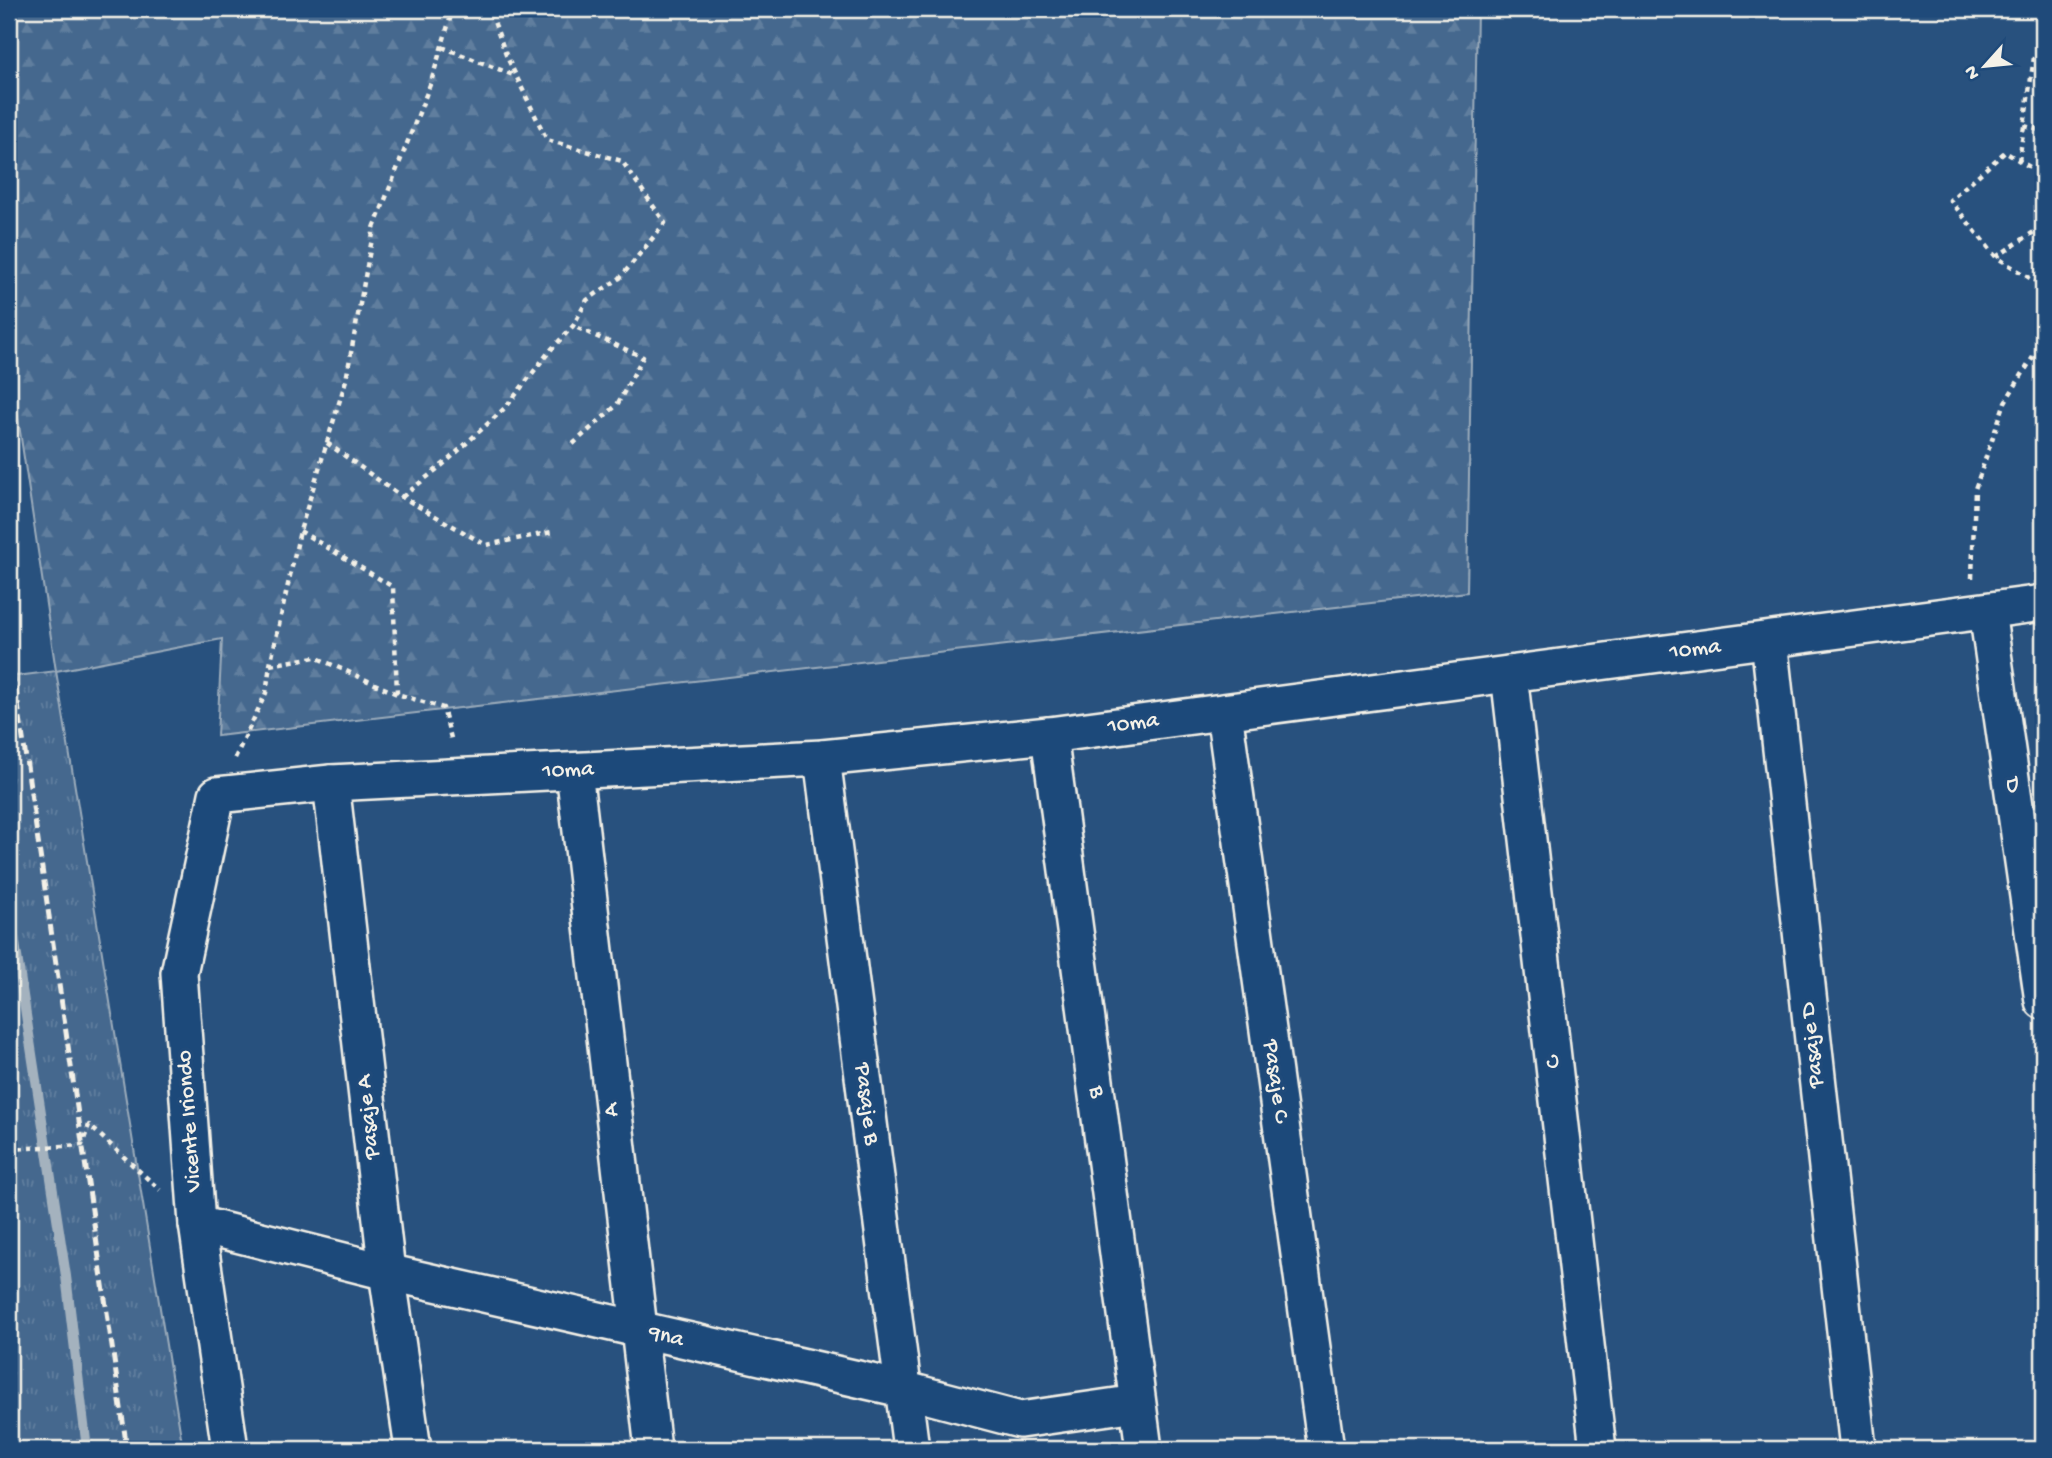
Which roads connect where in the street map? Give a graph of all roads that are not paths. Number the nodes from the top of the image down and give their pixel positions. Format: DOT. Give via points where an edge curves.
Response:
graph roads {
  1 [pos="2043,603"];
  2 [pos="1987,611"];
  3 [pos="1769,640"];
  4 [pos="1509,674"];
  5 [pos="1224,712"];
  6 [pos="1049,735"];
  7 [pos="822,758"];
  8 [pos="574,771"];
  9 [pos="331,783"];
  10 [pos="217,795"];
  11 [pos="2043,1001"];
  12 [pos="197,1224"];
  13 [pos="387,1272"];
  14 [pos="638,1331"];
  15 [pos="902,1389"];
  16 [pos="1137,1403"];
  17 [pos="230,1449"];
  18 [pos="413,1449"];
  19 [pos="653,1449"];
  20 [pos="911,1449"];
  21 [pos="1144,1449"];
  22 [pos="1326,1449"];
  23 [pos="1598,1449"];
  24 [pos="1858,1449"];
  1 -- 2 [label="street, 10ma"];
  2 -- 3 [label="street, 10ma"];
  2 -- 11 [label="street, D"];
  3 -- 4 [label="street, 10ma"];
  3 -- 24 [label="street, Pasaje D"];
  4 -- 5 [label="street, 10ma"];
  4 -- 23 [label="street, C"];
  5 -- 6 [label="street, 10ma"];
  5 -- 22 [label="street, Pasaje C"];
  6 -- 7 [label="street, 10ma"];
  6 -- 16 [label="street, B"];
  7 -- 8 [label="street, 10ma"];
  7 -- 15 [label="street, Pasaje B"];
  8 -- 9 [label="street, 10ma"];
  8 -- 14 [label="street, A"];
  9 -- 10 [label="street, 10ma"];
  9 -- 13 [label="street, Pasaje A"];
  10 -- 12 [label="street, Vicente Iriondo" via="179,973"];
  12 -- 13 [label="street, 9na"];
  12 -- 17 [label="street, Vicente Iriondo"];
  13 -- 14 [label="street, 9na"];
  13 -- 18 [label="street, Pasaje A"];
  14 -- 15 [label="street, 9na"];
  14 -- 19 [label="street, A"];
  15 -- 16 [label="street, 9na" via="1020,1420"];
  15 -- 20 [label="street, Pasaje B"];
  16 -- 21 [label="street, B"];
}
